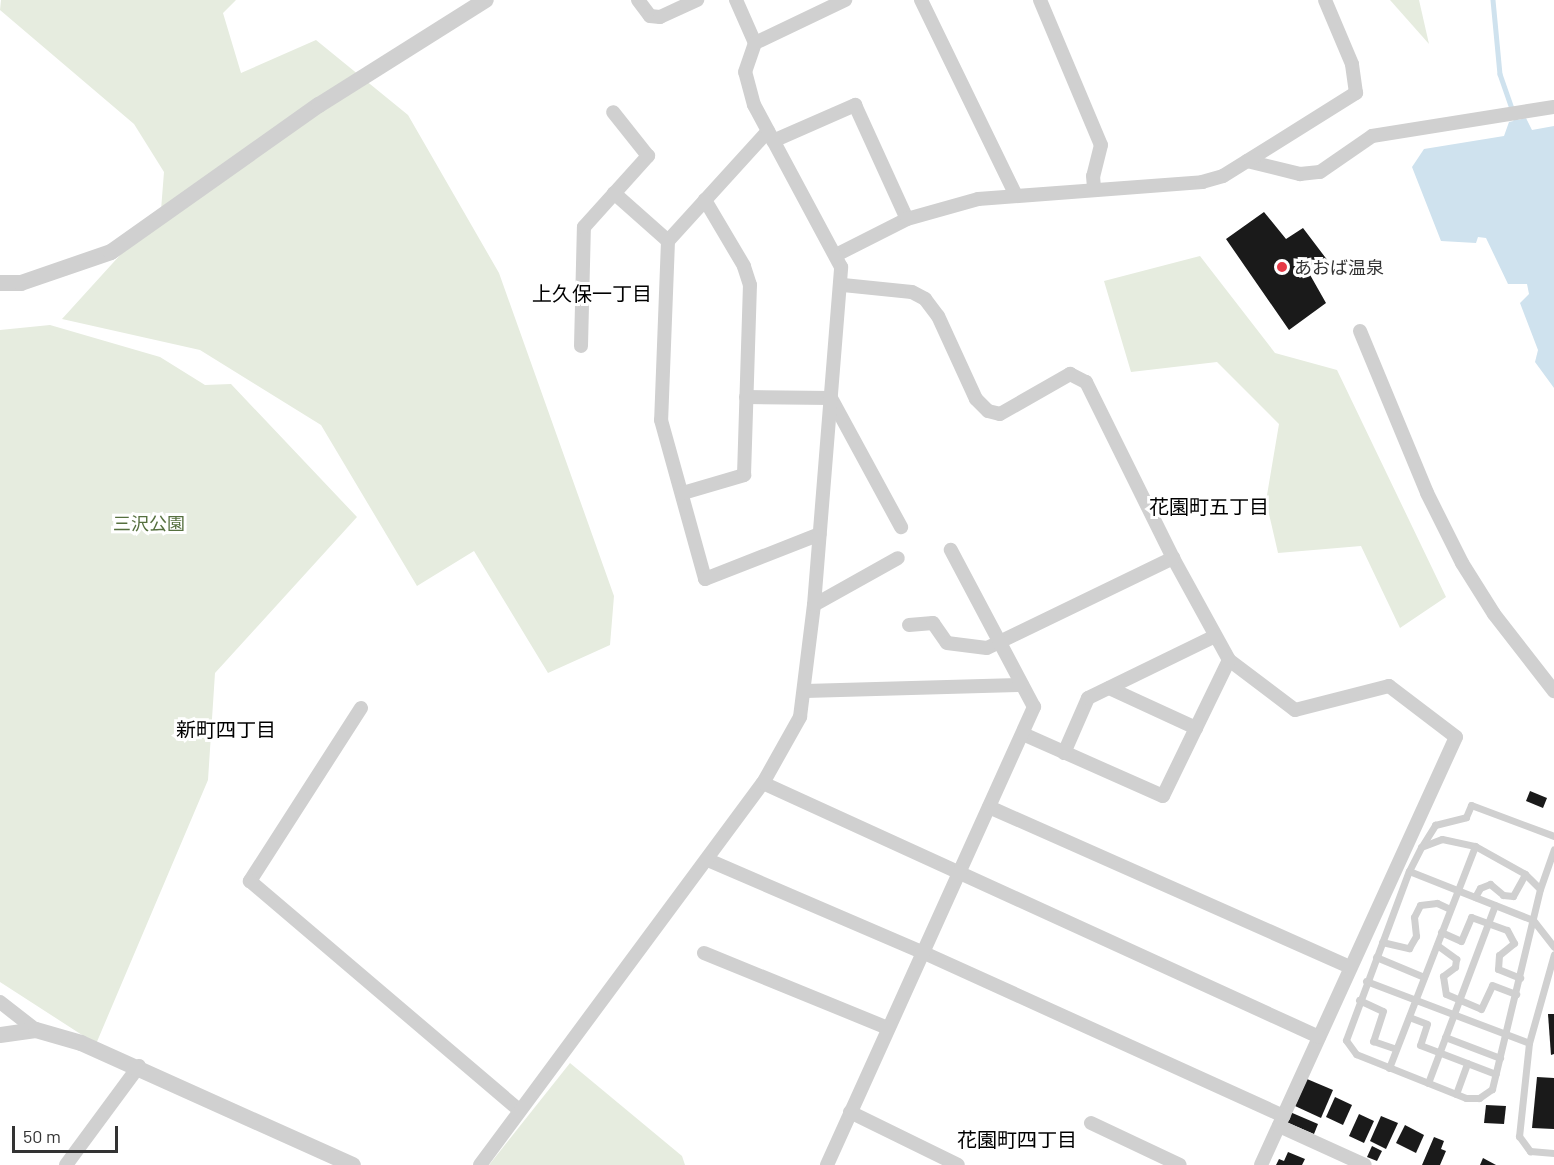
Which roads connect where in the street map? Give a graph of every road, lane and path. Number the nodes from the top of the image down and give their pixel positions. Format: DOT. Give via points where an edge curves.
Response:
graph roads {
  1 [pos="486,0"];
  2 [pos="638,0"];
  3 [pos="697,0"];
  4 [pos="736,0"];
  5 [pos="845,0"];
  6 [pos="921,0"];
  7 [pos="1040,0"];
  8 [pos="1325,0"];
  9 [pos="755,44"];
  10 [pos="1554,107"];
  11 [pos="613,112"];
  12 [pos="770,136"];
  13 [pos="1247,161"];
  14 [pos="1094,188"];
  15 [pos="614,193"];
  16 [pos="1015,194"];
  17 [pos="705,200"];
  18 [pos="907,219"];
  19 [pos="668,241"];
  20 [pos="838,254"];
  21 [pos="0,283"];
  22 [pos="843,285"];
  23 [pos="1360,331"];
  24 [pos="581,346"];
  25 [pos="746,397"];
  26 [pos="831,398"];
  27 [pos="682,493"];
  28 [pos="901,527"];
  29 [pos="820,534"];
  30 [pos="951,550"];
  31 [pos="898,558"];
  32 [pos="1173,558"];
  33 [pos="814,605"];
  34 [pos="909,625"];
  35 [pos="1215,636"];
  36 [pos="997,643"];
  37 [pos="1229,660"];
  38 [pos="1022,685"];
  39 [pos="1109,688"];
  40 [pos="805,691"];
  41 [pos="1554,691"];
  42 [pos="361,708"];
  43 [pos="1196,728"];
  44 [pos="1023,735"];
  45 [pos="1064,753"];
  46 [pos="763,783"];
  47 [pos="989,807"];
  48 [pos="1554,836"];
  49 [pos="1475,846"];
  50 [pos="1421,847"];
  51 [pos="1554,849"];
  52 [pos="708,860"];
  53 [pos="960,870"];
  54 [pos="1409,871"];
  55 [pos="1525,874"];
  56 [pos="1539,889"];
  57 [pos="1458,891"];
  58 [pos="1475,897"];
  59 [pos="1495,905"];
  60 [pos="1450,909"];
  61 [pos="1533,920"];
  62 [pos="1488,922"];
  63 [pos="1442,932"];
  64 [pos="1382,942"];
  65 [pos="1437,945"];
  66 [pos="1554,947"];
  67 [pos="922,952"];
  68 [pos="704,953"];
  69 [pos="1554,954"];
  70 [pos="1376,957"];
  71 [pos="1350,968"];
  72 [pos="1424,977"];
  73 [pos="1520,978"];
  74 [pos="1366,981"];
  75 [pos="1516,994"];
  76 [pos="1460,999"];
  77 [pos="1359,1000"];
  78 [pos="1415,1000"];
  79 [pos="0,1002"];
  80 [pos="1453,1015"];
  81 [pos="1409,1017"];
  82 [pos="888,1028"];
  83 [pos="36,1030"];
  84 [pos="0,1035"];
  85 [pos="1319,1036"];
  86 [pos="1507,1036"];
  87 [pos="1445,1037"];
  88 [pos="1529,1043"];
  89 [pos="1396,1049"];
  90 [pos="1440,1051"];
  91 [pos="1500,1058"];
  92 [pos="1467,1063"];
  93 [pos="139,1066"];
  94 [pos="1389,1068"];
  95 [pos="1496,1074"];
  96 [pos="1428,1083"];
  97 [pos="1456,1094"];
  98 [pos="519,1110"];
  99 [pos="850,1112"];
  100 [pos="1281,1121"];
  101 [pos="1091,1123"];
  102 [pos="1554,1153"];
  103 [pos="66,1165"];
  104 [pos="353,1165"];
  105 [pos="480,1165"];
  106 [pos="827,1165"];
  107 [pos="957,1165"];
  108 [pos="1180,1165"];
  109 [pos="1261,1165"];
  110 [pos="1365,1165"];
  1 -- 21 [label="street" via="319,105 111,252 21,283"];
  2 -- 3 [label="street" via="650,16 660,17"];
  4 -- 9 [label="street"];
  5 -- 9 [label="street"];
  6 -- 16 [label="street"];
  7 -- 14 [label="street" via="1101,145"];
  8 -- 13 [label="street" via="1352,64 1356,93"];
  9 -- 12 [label="street" via="745,72 747,86"];
  10 -- 13 [label="street" via="1372,136 1320,172 1300,174"];
  11 -- 15 [label="street" via="648,156"];
  12 -- 17 [label="street"];
  12 -- 18 [label="street" via="855,105"];
  12 -- 20 [label="street"];
  13 -- 14 [label="street" via="1223,176 1202,182"];
  14 -- 16 [label="street"];
  15 -- 19 [label="street"];
  15 -- 24 [label="street" via="584,227"];
  16 -- 18 [label="street" via="978,199"];
  17 -- 19 [label="street"];
  17 -- 25 [label="street" via="744,266 750,285"];
  18 -- 20 [label="street"];
  19 -- 27 [label="street" via="661,420"];
  20 -- 22 [label="street"];
  22 -- 26 [label="street"];
  22 -- 32 [label="street" via="912,292 925,299 938,316 976,399 988,411 1000,414 1071,374 1086,382"];
  23 -- 41 [label="street" via="1426,493 1462,563 1494,614"];
  25 -- 26 [label="street"];
  25 -- 27 [label="street" via="744,475"];
  26 -- 28 [label="street"];
  26 -- 29 [label="street"];
  27 -- 29 [label="street" via="705,579"];
  29 -- 33 [label="street"];
  30 -- 36 [label="street"];
  31 -- 33 [label="street"];
  32 -- 35 [label="street"];
  32 -- 36 [label="street"];
  33 -- 40 [label="street"];
  34 -- 36 [label="street" via="933,623 946,643 987,648"];
  35 -- 37 [label="street"];
  35 -- 39 [label="street"];
  36 -- 38 [label="street"];
  37 -- 43 [label="street"];
  37 -- 71 [label="street" via="1295,710 1389,686 1456,737"];
  38 -- 40 [label="street"];
  38 -- 44 [label="street" via="1034,707"];
  39 -- 43 [label="street"];
  39 -- 45 [label="street" via="1088,698"];
  40 -- 46 [label="street" via="800,717"];
  42 -- 98 [label="street" via="250,881"];
  43 -- 45 [label="street" via="1164,796"];
  44 -- 45 [label="street"];
  44 -- 47 [label="street"];
  46 -- 52 [label="street"];
  46 -- 53 [label="street"];
  47 -- 53 [label="street"];
  47 -- 71 [label="street"];
  48 -- 50 [label="lane" via="1472,805 1466,818 1435,825"];
  49 -- 50 [label="lane" via="1443,840"];
  49 -- 55 [label="lane"];
  49 -- 57 [label="lane"];
  50 -- 54 [label="lane"];
  51 -- 56 [label="lane"];
  52 -- 67 [label="street"];
  52 -- 98 [label="street"];
  53 -- 67 [label="street"];
  53 -- 85 [label="street"];
  54 -- 57 [label="lane"];
  54 -- 64 [label="lane"];
  55 -- 56 [label="lane"];
  55 -- 58 [label="lane" via="1513,896 1485,885"];
  56 -- 61 [label="lane"];
  57 -- 58 [label="lane"];
  57 -- 60 [label="lane"];
  58 -- 59 [label="lane"];
  59 -- 61 [label="lane"];
  59 -- 62 [label="lane"];
  60 -- 63 [label="lane"];
  60 -- 64 [label="lane" via="1437,903 1420,904 1414,917 1416,936 1409,948 1394,948"];
  61 -- 66 [label="lane"];
  61 -- 73 [label="lane"];
  62 -- 63 [label="lane" via="1471,917 1461,941"];
  62 -- 73 [label="lane" via="1508,930 1514,943 1499,955 1498,969"];
  62 -- 76 [label="lane"];
  63 -- 65 [label="lane"];
  64 -- 70 [label="lane"];
  65 -- 72 [label="lane"];
  65 -- 76 [label="lane" via="1456,959 1455,967 1443,976 1443,988"];
  67 -- 82 [label="street"];
  67 -- 100 [label="street"];
  68 -- 82 [label="street"];
  69 -- 88 [label="lane"];
  70 -- 72 [label="lane"];
  70 -- 74 [label="lane"];
  71 -- 85 [label="street"];
  72 -- 78 [label="lane"];
  73 -- 75 [label="lane"];
  74 -- 77 [label="lane"];
  74 -- 78 [label="lane"];
  75 -- 76 [label="lane" via="1492,985 1481,1009"];
  75 -- 86 [label="lane"];
  76 -- 80 [label="lane"];
  77 -- 89 [label="lane" via="1383,1011 1373,1041"];
  77 -- 94 [label="lane" via="1347,1032 1349,1049"];
  78 -- 80 [label="lane"];
  78 -- 81 [label="lane"];
  79 -- 83 [label="street"];
  80 -- 86 [label="lane"];
  80 -- 87 [label="lane"];
  81 -- 89 [label="lane"];
  81 -- 90 [label="lane" via="1427,1024 1420,1045"];
  82 -- 99 [label="street"];
  83 -- 84 [label="street"];
  83 -- 93 [label="street"];
  85 -- 100 [label="street"];
  86 -- 88 [label="lane"];
  86 -- 91 [label="lane"];
  87 -- 90 [label="lane"];
  87 -- 91 [label="lane"];
  88 -- 102 [label="lane" via="1519,1136 1530,1150"];
  89 -- 94 [label="lane"];
  90 -- 92 [label="lane"];
  90 -- 96 [label="lane"];
  91 -- 95 [label="lane"];
  92 -- 95 [label="lane"];
  92 -- 97 [label="lane"];
  93 -- 103 [label="street"];
  93 -- 104 [label="street"];
  94 -- 96 [label="lane"];
  95 -- 97 [label="lane" via="1487,1095 1466,1098"];
  96 -- 97 [label="lane"];
  98 -- 105 [label="street"];
  99 -- 106 [label="street"];
  99 -- 107 [label="street"];
  100 -- 109 [label="street"];
  100 -- 110 [label="street"];
  101 -- 108 [label="street"];
}
